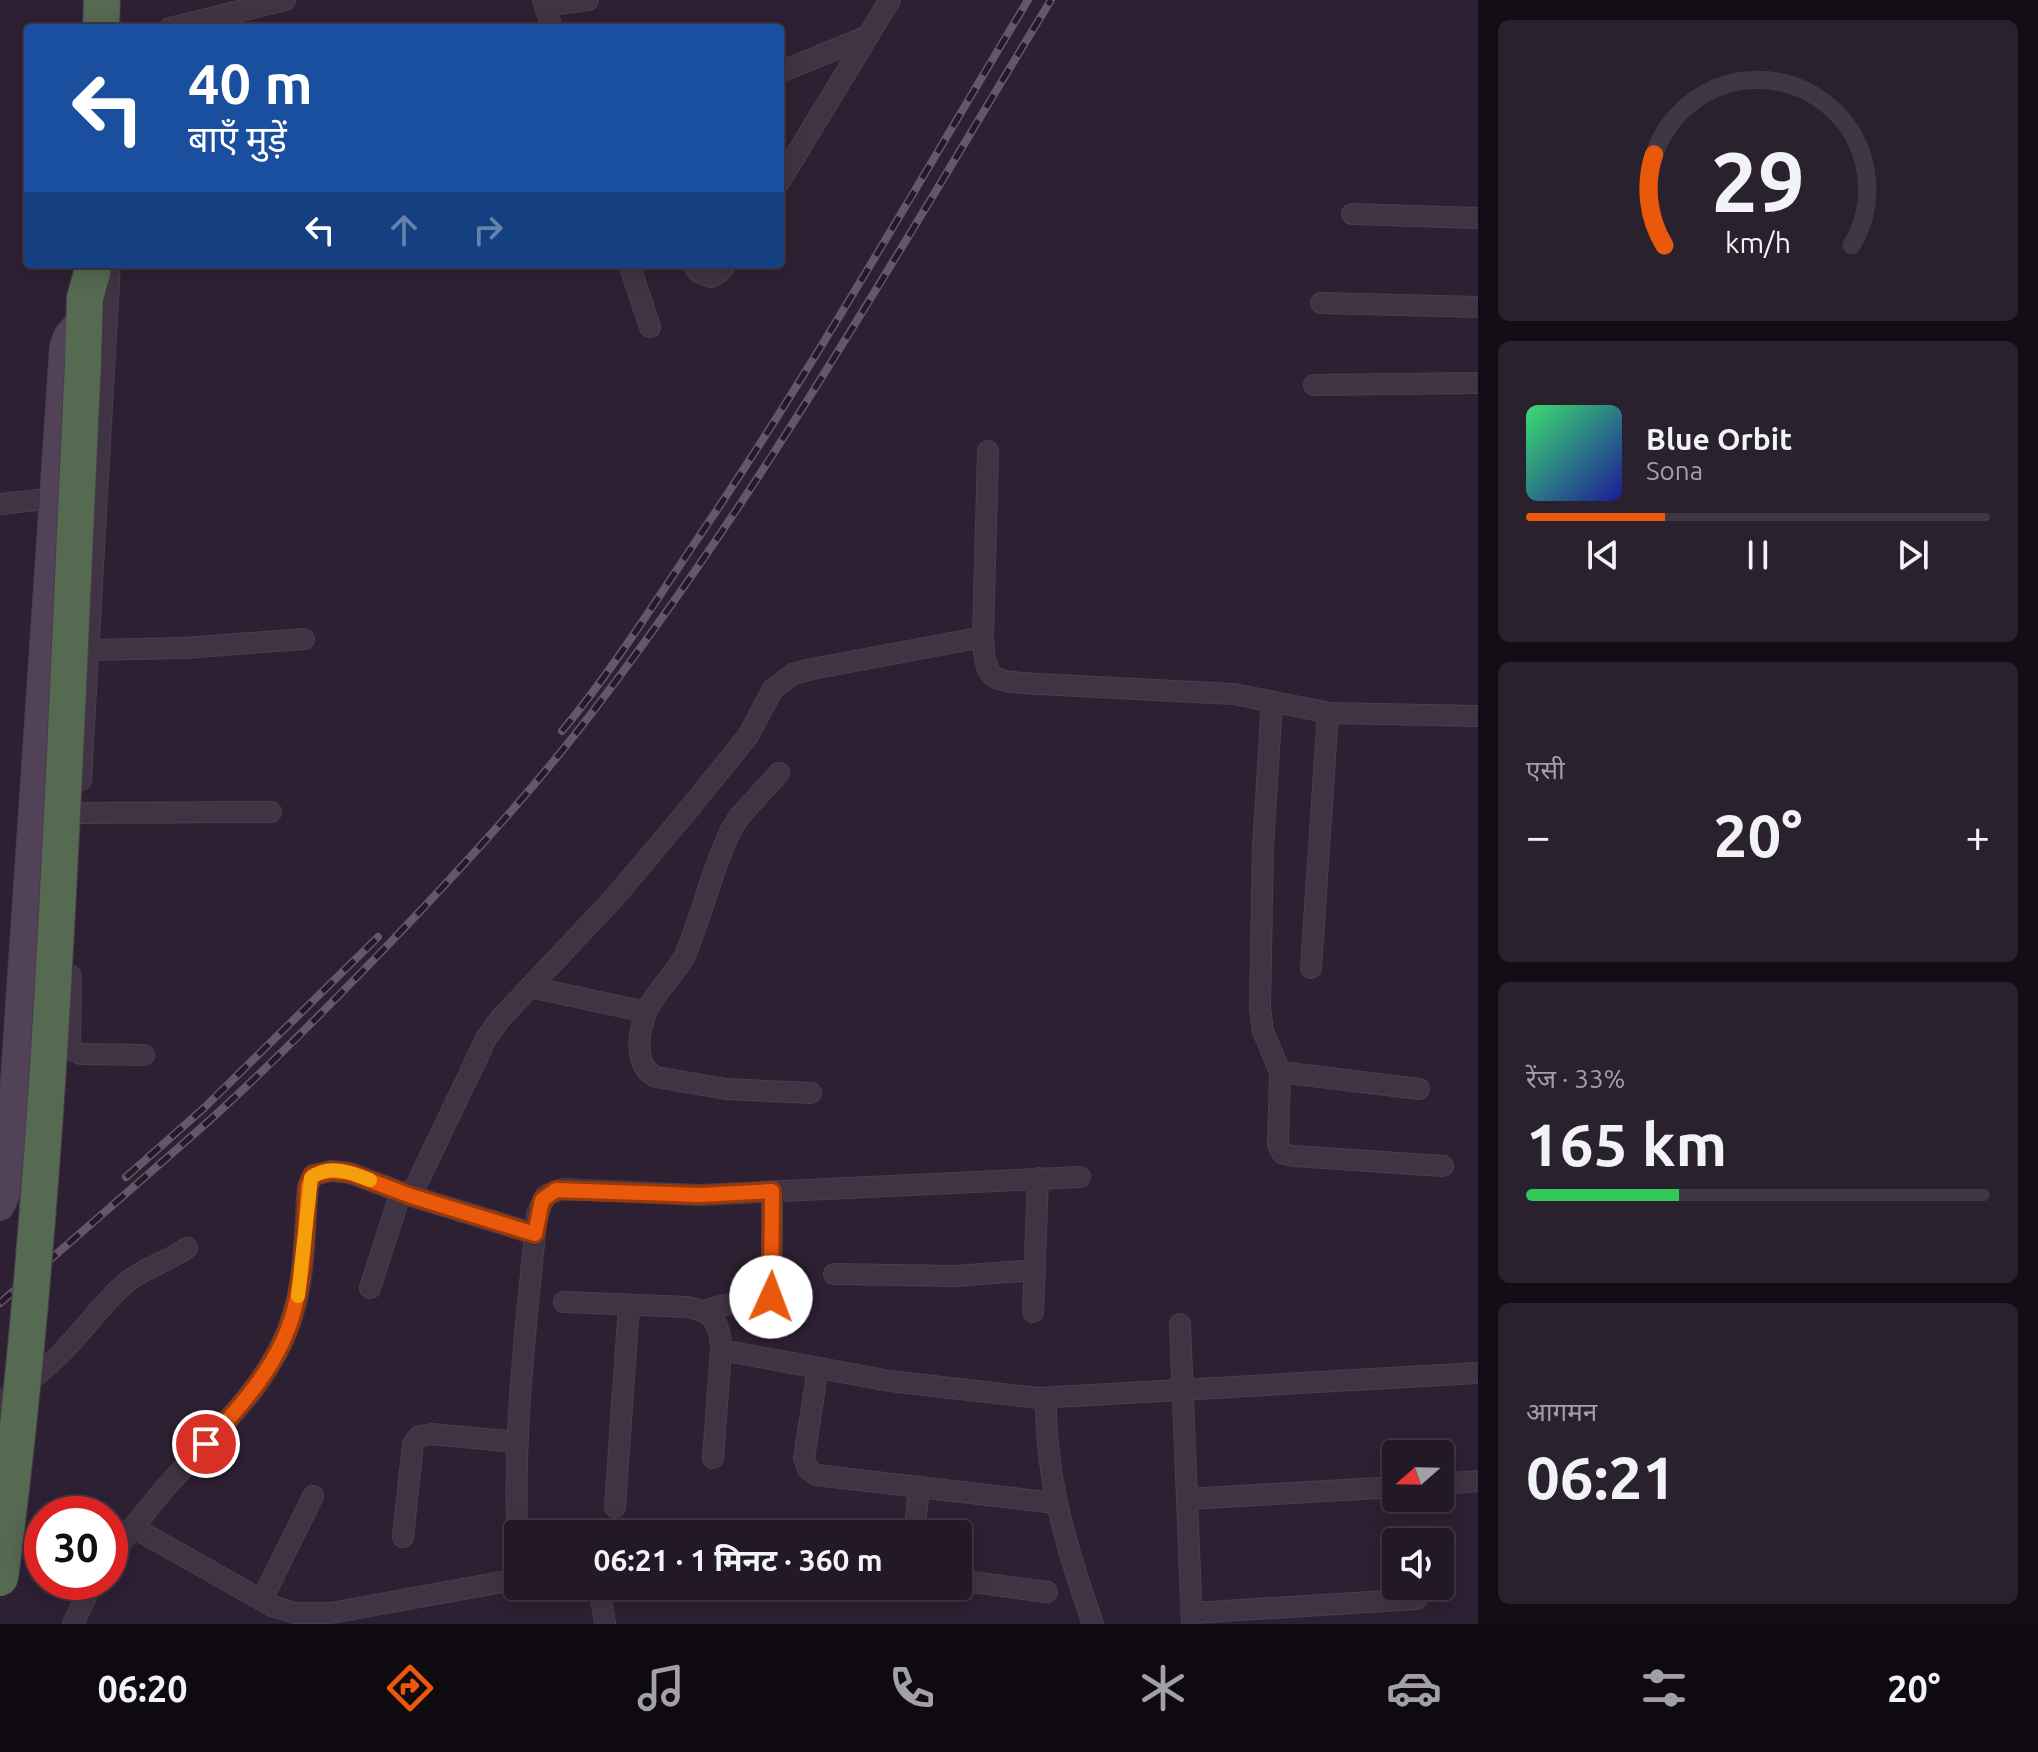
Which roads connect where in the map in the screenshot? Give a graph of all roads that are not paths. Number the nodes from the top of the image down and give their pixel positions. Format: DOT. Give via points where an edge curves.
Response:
graph roads {
  1 [pos="79,0"];
  2 [pos="102,0"];
  3 [pos="285,0"];
  4 [pos="588,0"];
  5 [pos="890,0"];
  6 [pos="544,3"];
  7 [pos="78,24"];
  8 [pos="101,24"];
  9 [pos="186,24"];
  10 [pos="551,24"];
  11 [pos="868,36"];
  12 [pos="784,70"];
  13 [pos="784,174"];
  14 [pos="1352,214"];
  15 [pos="1478,218"];
  16 [pos="73,268"];
  17 [pos="110,268"];
  18 [pos="630,268"];
  19 [pos="695,268"];
  20 [pos="723,268"];
  21 [pos="87,293"];
  22 [pos="1321,303"];
  23 [pos="1478,307"];
  24 [pos="650,327"];
  25 [pos="1478,383"];
  26 [pos="1314,385"];
  27 [pos="988,451"];
  28 [pos="55,498"];
  29 [pos="0,504"];
  30 [pos="983,637"];
  31 [pos="304,639"];
  32 [pos="90,650"];
  33 [pos="1272,702"];
  34 [pos="1328,713"];
  35 [pos="1478,716"];
  36 [pos="779,773"];
  37 [pos="271,812"];
  38 [pos="79,813"];
  39 [pos="1311,968"];
  40 [pos="530,987"];
  41 [pos="646,1012"];
  42 [pos="144,1055"];
  43 [pos="1280,1072"];
  44 [pos="1419,1089"];
  45 [pos="811,1093"];
  46 [pos="1443,1166"];
  47 [pos="1080,1177"];
  48 [pos="1038,1178"];
  49 [pos="772,1191"];
  50 [pos="406,1194"];
  51 [pos="0,1206"];
  52 [pos="535,1234"];
  53 [pos="187,1248"];
  54 [pos="1035,1270"];
  55 [pos="834,1274"];
  56 [pos="370,1288"];
  57 [pos="564,1302"];
  58 [pos="629,1305"];
  59 [pos="703,1311"];
  60 [pos="1033,1312"];
  61 [pos="1180,1324"];
  62 [pos="721,1350"];
  63 [pos="818,1368"];
  64 [pos="1478,1373"];
  65 [pos="1182,1390"];
  66 [pos="1046,1398"];
  67 [pos="0,1403"];
  68 [pos="517,1442"];
  69 [pos="713,1458"];
  70 [pos="1478,1481"];
  71 [pos="1454,1483"];
  72 [pos="1382,1488"];
  73 [pos="919,1489"];
  74 [pos="313,1496"];
  75 [pos="1187,1499"];
  76 [pos="1055,1503"];
  77 [pos="615,1507"];
  78 [pos="516,1520"];
  79 [pos="916,1520"];
  80 [pos="134,1528"];
  81 [pos="128,1535"];
  82 [pos="403,1537"];
  83 [pos="0,1578"];
  84 [pos="504,1582"];
  85 [pos="972,1582"];
  86 [pos="1047,1592"];
  87 [pos="84,1600"];
  88 [pos="262,1600"];
  89 [pos="601,1600"];
  90 [pos="1406,1600"];
  91 [pos="1192,1619"];
  92 [pos="73,1624"];
  93 [pos="605,1624"];
  94 [pos="1093,1624"];
  1 -- 7 [label="highway"];
  2 -- 8 [label="highway"];
  3 -- 9 [label="street"];
  4 -- 6 [label="street"];
  5 -- 11 [label="street"];
  6 -- 10 [label="street"];
  11 -- 12 [label="street"];
  11 -- 13 [label="street"];
  14 -- 15 [label="street"];
  16 -- 21 [label="highway"];
  17 -- 32 [label="street"];
  18 -- 24 [label="street"];
  19 -- 20 [label="street" via="711,277"];
  21 -- 28 [label="street" via="64,348"];
  21 -- 83 [label="highway, bridge" via="46,1111"];
  22 -- 23 [label="street"];
  25 -- 26 [label="street"];
  27 -- 30 [label="street"];
  28 -- 29 [label="street"];
  28 -- 51 [label="street" via="9,1171"];
  30 -- 33 [label="street" via="985,667 998,679 1234,694"];
  30 -- 40 [label="street" via="812,669 779,683 748,736 689,809"];
  31 -- 32 [label="street"];
  32 -- 38 [label="street"];
  33 -- 34 [label="street"];
  33 -- 43 [label="street" via="1260,1009"];
  34 -- 35 [label="street"];
  34 -- 39 [label="street"];
  36 -- 41 [label="street" via="732,828 685,955"];
  37 -- 38 [label="street"];
  38 -- 42 [label="street" via="69,1045 81,1054"];
  40 -- 41 [label="street"];
  40 -- 50 [label="street" via="487,1037"];
  41 -- 45 [label="street" via="640,1050 648,1073 727,1089"];
  43 -- 44 [label="street"];
  43 -- 46 [label="street" via="1278,1138 1283,1154"];
  47 -- 48 [label="street"];
  48 -- 49 [label="street"];
  48 -- 54 [label="street"];
  49 -- 52 [label="street" via="700,1195 556,1190 542,1200"];
  49 -- 59 [label="street" via="769,1301"];
  50 -- 52 [label="street"];
  50 -- 56 [label="street"];
  50 -- 80 [label="street" via="342,1171 311,1178 298,1295 281,1345 236,1411"];
  52 -- 68 [label="street"];
  53 -- 67 [label="street" via="122,1285 63,1352"];
  54 -- 55 [label="street" via="956,1276"];
  54 -- 60 [label="street"];
  57 -- 58 [label="street"];
  58 -- 59 [label="street"];
  58 -- 77 [label="street"];
  59 -- 62 [label="street" via="719,1326"];
  61 -- 65 [label="street"];
  62 -- 63 [label="street"];
  62 -- 69 [label="street"];
  63 -- 66 [label="street"];
  63 -- 73 [label="street" via="804,1458 808,1469 821,1477"];
  64 -- 65 [label="street"];
  65 -- 66 [label="street"];
  65 -- 75 [label="street"];
  66 -- 76 [label="street"];
  68 -- 78 [label="street"];
  68 -- 82 [label="street" via="419,1436 413,1444"];
  70 -- 71 [label="street"];
  72 -- 75 [label="street"];
  73 -- 76 [label="street"];
  73 -- 79 [label="street"];
  74 -- 88 [label="street"];
  75 -- 91 [label="street"];
  76 -- 94 [label="street"];
  80 -- 81 [label="street"];
  80 -- 88 [label="street"];
  84 -- 88 [label="street" via="331,1613 295,1613"];
  85 -- 86 [label="street"];
  87 -- 92 [label="street"];
  89 -- 93 [label="street"];
  90 -- 91 [label="street"];
}
